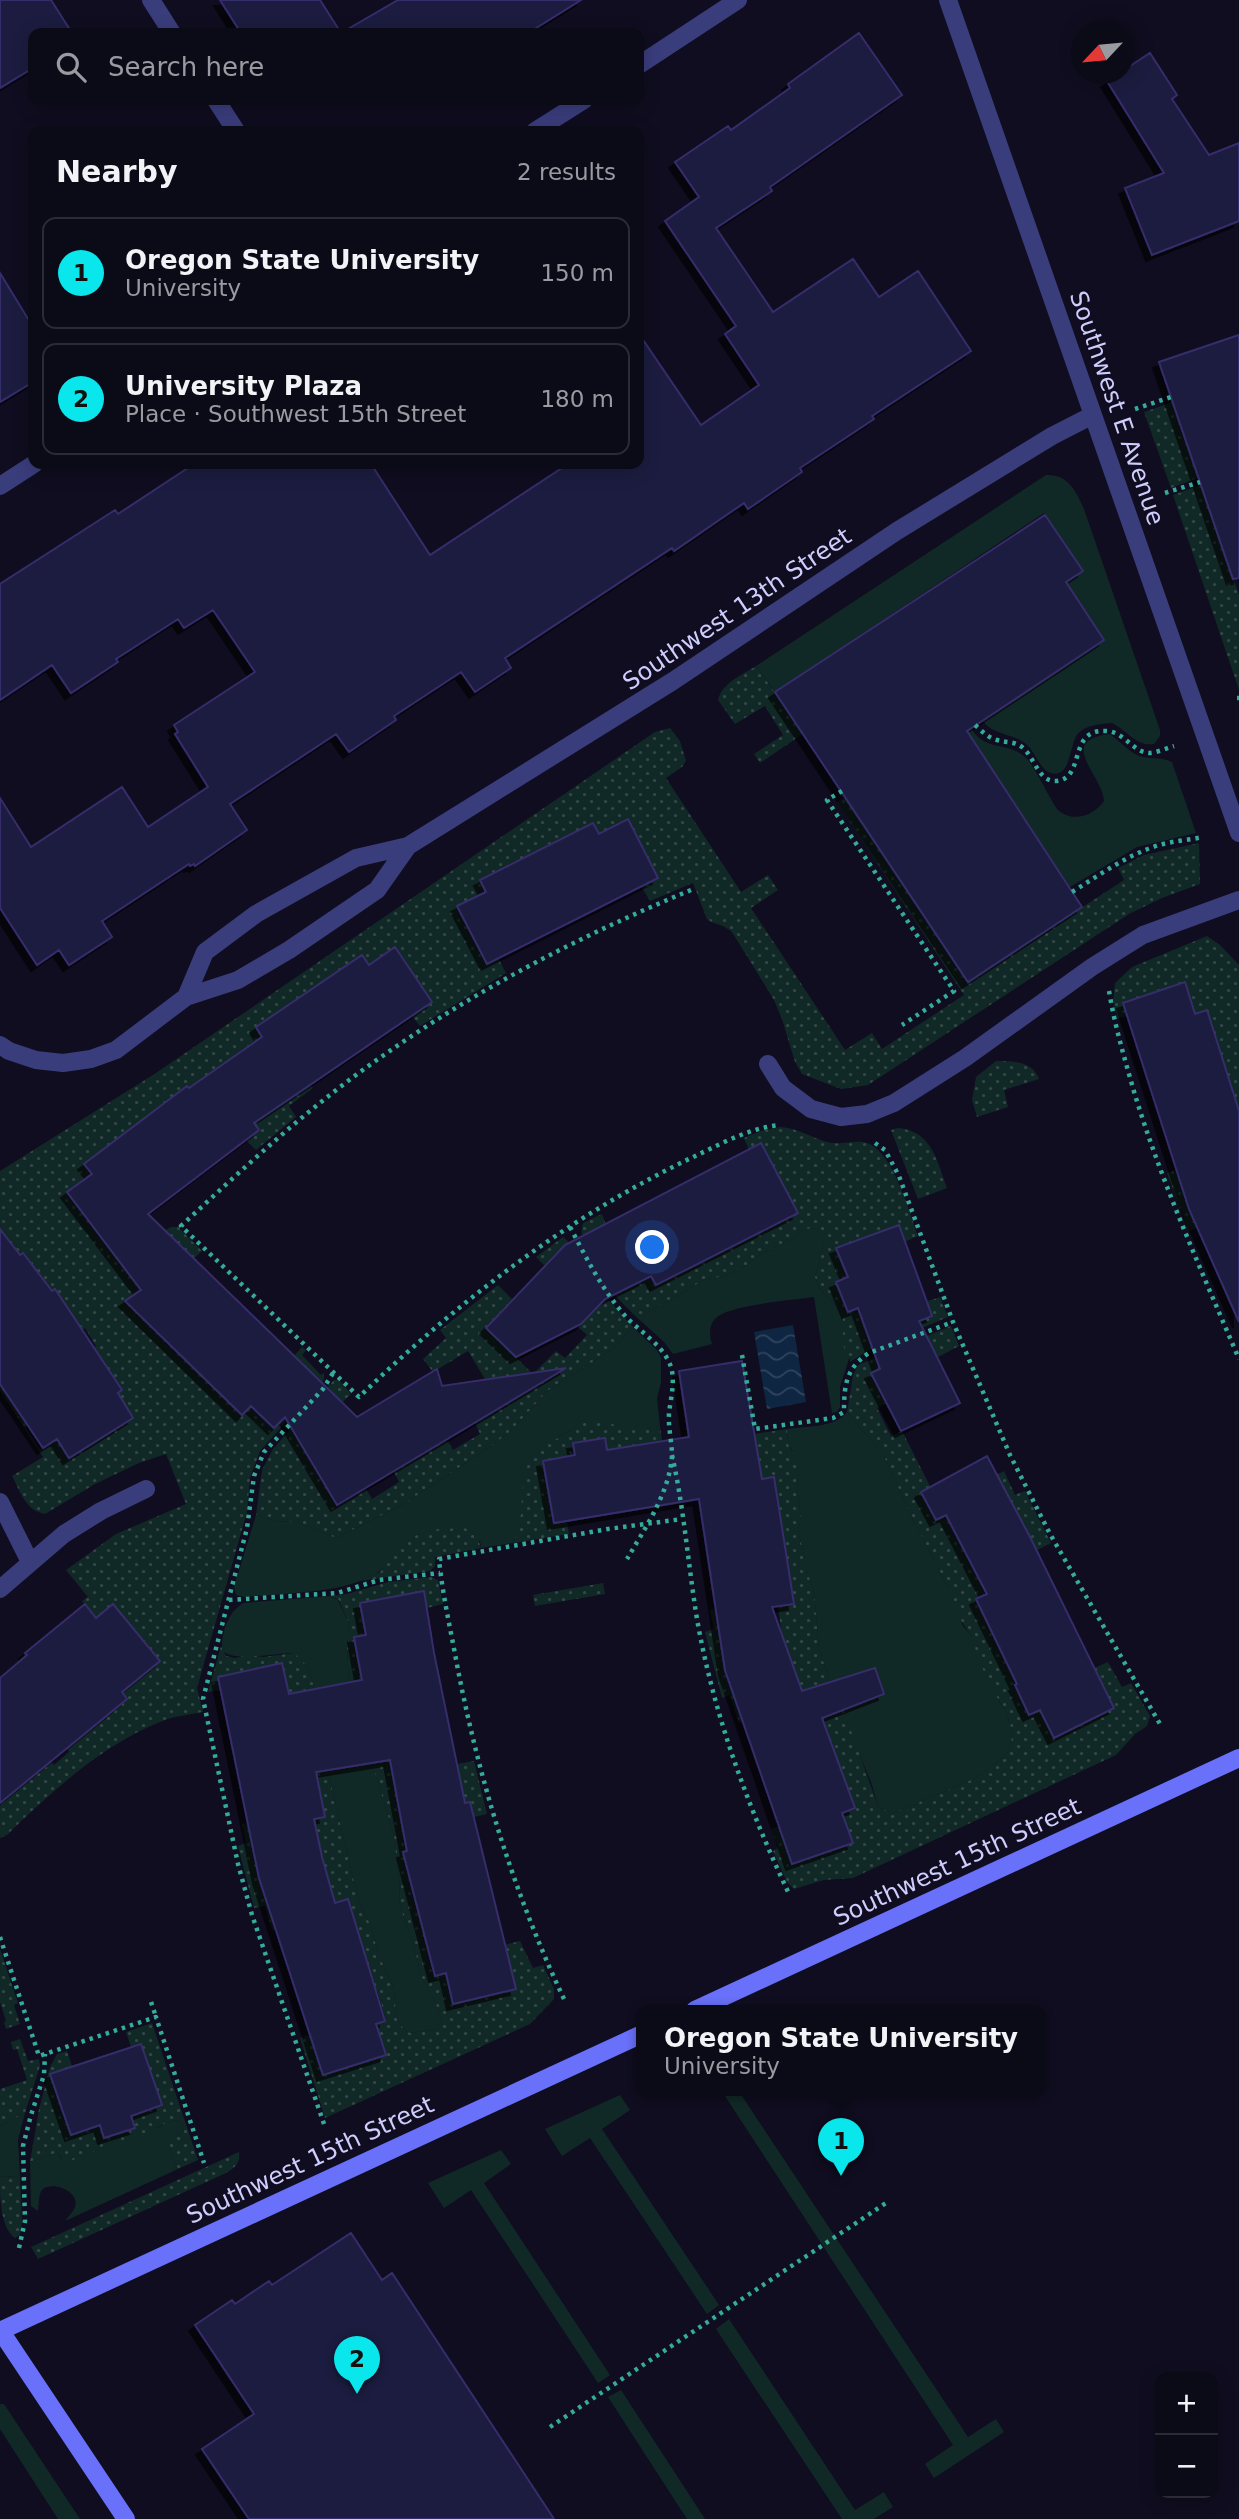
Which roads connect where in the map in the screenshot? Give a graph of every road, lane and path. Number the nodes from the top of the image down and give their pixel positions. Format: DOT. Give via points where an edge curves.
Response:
graph roads {
  1 [pos="151,0"];
  2 [pos="738,0"];
  3 [pos="948,0"];
  4 [pos="169,28"];
  5 [pos="644,62"];
  6 [pos="219,105"];
  7 [pos="576,105"];
  8 [pos="233,126"];
  9 [pos="543,126"];
  10 [pos="1171,397"];
  11 [pos="1135,410"];
  12 [pos="1093,415"];
  13 [pos="28,468"];
  14 [pos="1200,482"];
  15 [pos="0,486"];
  16 [pos="1165,494"];
  17 [pos="975,725"];
  18 [pos="1174,746"];
  19 [pos="842,791"];
  20 [pos="1239,833"];
  21 [pos="1203,837"];
  22 [pos="408,846"];
  23 [pos="691,890"];
  24 [pos="1072,892"];
  25 [pos="1239,900"];
  26 [pos="1100,962"];
  27 [pos="186,997"];
  28 [pos="902,1025"];
  29 [pos="0,1045"];
  30 [pos="768,1064"];
  31 [pos="786,1124"];
  32 [pos="872,1140"];
  33 [pos="570,1227"];
  34 [pos="953,1322"];
  35 [pos="742,1355"];
  36 [pos="1239,1359"];
  37 [pos="333,1373"];
  38 [pos="672,1455"];
  39 [pos="146,1489"];
  40 [pos="0,1503"];
  41 [pos="682,1519"];
  42 [pos="648,1524"];
  43 [pos="627,1559"];
  44 [pos="30,1562"];
  45 [pos="440,1573"];
  46 [pos="0,1589"];
  47 [pos="229,1600"];
  48 [pos="1160,1724"];
  49 [pos="1239,1758"];
  50 [pos="790,1896"];
  51 [pos="0,1937"];
  52 [pos="564,1999"];
  53 [pos="151,2002"];
  54 [pos="706,2005"];
  55 [pos="156,2017"];
  56 [pos="636,2037"];
  57 [pos="45,2054"];
  58 [pos="324,2124"];
  59 [pos="204,2163"];
  60 [pos="886,2203"];
  61 [pos="19,2248"];
  62 [pos="0,2331"];
  63 [pos="550,2427"];
  64 [pos="126,2519"];
  1 -- 4 [label="street"];
  2 -- 5 [label="street"];
  3 -- 12 [label="street, Southwest E Avenue"];
  6 -- 8 [label="street"];
  7 -- 9 [label="street"];
  10 -- 11 [label="path"];
  12 -- 20 [label="street, Southwest E Avenue"];
  12 -- 22 [label="street, Southwest 13th Street" via="897,531 673,681"];
  13 -- 15 [label="street"];
  14 -- 16 [label="path"];
  17 -- 18 [label="path" via="986,735 1023,748 1046,779 1054,781 1070,774 1083,740 1105,730 1149,753"];
  19 -- 28 [label="path" via="827,800 954,991"];
  21 -- 24 [label="path" via="1160,845 1128,858"];
  22 -- 27 [label="street, Southwest 13th Street" via="376,890 289,950 237,980"];
  22 -- 27 [label="street, Southwest 13th Street" via="356,858 256,914 205,952"];
  23 -- 37 [label="path" via="625,916 525,968 384,1055 250,1162 181,1226"];
  25 -- 26 [label="street" via="1143,935"];
  26 -- 30 [label="street" via="964,1058 894,1103 864,1115 841,1117 811,1109 783,1088"];
  26 -- 36 [label="path" via="1152,1150"];
  27 -- 29 [label="street, Southwest 13th Street" via="116,1050 91,1059 50,1062"];
  31 -- 33 [label="path" via="767,1126 713,1147"];
  32 -- 34 [label="path" via="885,1150 899,1176"];
  33 -- 37 [label="path" via="464,1302 359,1397"];
  33 -- 38 [label="path" via="608,1294 670,1362"];
  34 -- 35 [label="path" via="857,1361 848,1373 845,1412 833,1418 755,1429"];
  34 -- 48 [label="path" via="1049,1534"];
  37 -- 47 [label="path" via="264,1452 254,1476"];
  38 -- 41 [label="path"];
  38 -- 42 [label="path" via="667,1481"];
  39 -- 44 [label="street" via="82,1522"];
  40 -- 44 [label="street"];
  41 -- 42 [label="path"];
  41 -- 50 [label="path" via="710,1682 737,1773"];
  42 -- 43 [label="path"];
  42 -- 45 [label="path" via="439,1559"];
  44 -- 46 [label="street"];
  45 -- 47 [label="path" via="379,1580 337,1593"];
  45 -- 52 [label="path" via="467,1717 499,1834"];
  47 -- 58 [label="path" via="202,1699 248,1903"];
  49 -- 54 [label="street, Southwest 15th Street"];
  51 -- 57 [label="path" via="39,2056"];
  53 -- 55 [label="path"];
  55 -- 57 [label="path"];
  55 -- 59 [label="path"];
  56 -- 62 [label="street, Southwest 15th Street"];
  57 -- 61 [label="path" via="44,2075 23,2146 25,2221"];
  60 -- 63 [label="path"];
  62 -- 64 [label="street"];
}
